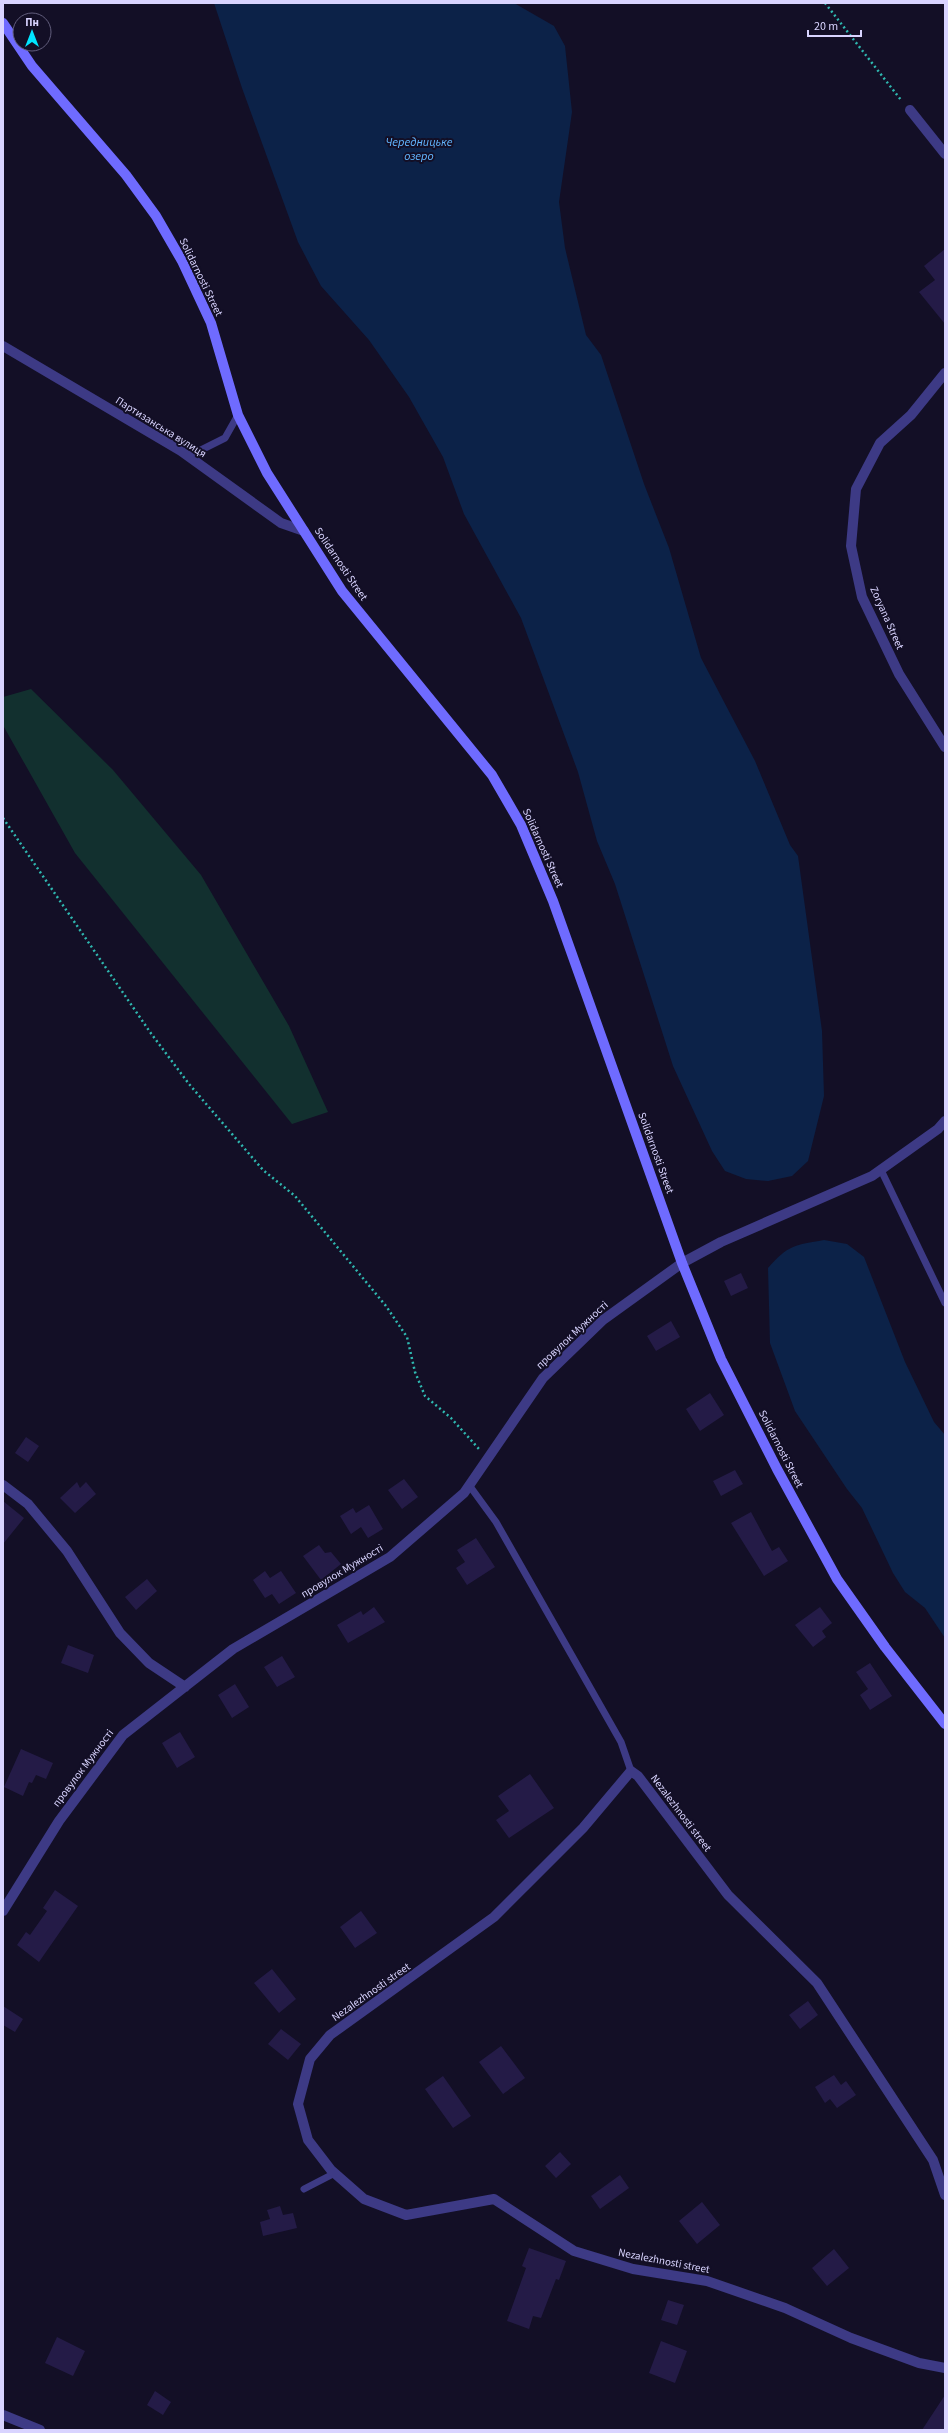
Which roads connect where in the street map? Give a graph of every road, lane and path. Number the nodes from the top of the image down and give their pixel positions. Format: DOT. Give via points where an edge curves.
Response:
graph roads {
  1 [pos="825,3"];
  2 [pos="3,23"];
  3 [pos="910,110"];
  4 [pos="945,154"];
  5 [pos="3,346"];
  6 [pos="945,373"];
  7 [pos="238,414"];
  8 [pos="189,456"];
  9 [pos="304,531"];
  10 [pos="945,747"];
  11 [pos="3,818"];
  12 [pos="945,1121"];
  13 [pos="881,1170"];
  14 [pos="682,1263"];
  15 [pos="945,1303"];
  16 [pos="488,1458"];
  17 [pos="3,1485"];
  18 [pos="469,1485"];
  19 [pos="185,1686"];
  20 [pos="945,1724"];
  21 [pos="631,1771"];
  22 [pos="3,1911"];
  23 [pos="335,2173"];
  24 [pos="304,2189"];
  25 [pos="945,2195"];
  26 [pos="945,2368"];
  27 [pos="3,2415"];
  28 [pos="40,2430"];
  1 -- 3 [label="path"];
  2 -- 7 [label="main road, Solidarnosti Street" via="32,66 126,175 156,216 182,261 211,323"];
  3 -- 4 [label="street"];
  5 -- 8 [label="street, Партизанська вулиця"];
  6 -- 10 [label="street, Zoryana Street" via="911,415 880,443 856,489 851,546 862,597 899,674"];
  7 -- 8 [label="lane" via="225,438"];
  7 -- 9 [label="main road, Solidarnosti Street" via="267,473"];
  8 -- 9 [label="street, Партизанська вулиця" via="281,523"];
  9 -- 14 [label="main road, Solidarnosti Street" via="342,590 492,775 521,825 553,901"];
  11 -- 16 [label="path" via="150,1032 190,1084 263,1170 295,1196 386,1306 407,1338 415,1372 425,1396 451,1418"];
  12 -- 13 [label="street, провулок Мужності" via="938,1129"];
  13 -- 14 [label="street, провулок Мужності" via="721,1242"];
  13 -- 15 [label="lane"];
  14 -- 16 [label="street, провулок Мужності" via="603,1320 543,1378"];
  14 -- 20 [label="main road, Solidarnosti Street" via="721,1358 777,1469 837,1579 885,1647"];
  16 -- 18 [label="street, провулок Мужності"];
  17 -- 19 [label="street" via="28,1504 67,1550 120,1633 149,1663"];
  18 -- 19 [label="street, провулок Мужності" via="464,1493 390,1557 233,1650"];
  18 -- 21 [label="lane" via="496,1522 621,1742"];
  19 -- 22 [label="street, провулок Мужності" via="123,1734 59,1821"];
  21 -- 23 [label="street, Nezalezhnosti street" via="583,1828 494,1917 330,2035 310,2059 298,2104 308,2140"];
  21 -- 25 [label="street, Nezalezhnosti street" via="638,1776 728,1894 817,1982 933,2160"];
  23 -- 24 [label="lane"];
  23 -- 26 [label="street, Nezalezhnosti street" via="364,2199 406,2215 494,2199 574,2251 633,2269 707,2281 786,2308 859,2341 919,2363"];
  27 -- 28 [label="street"];
}
